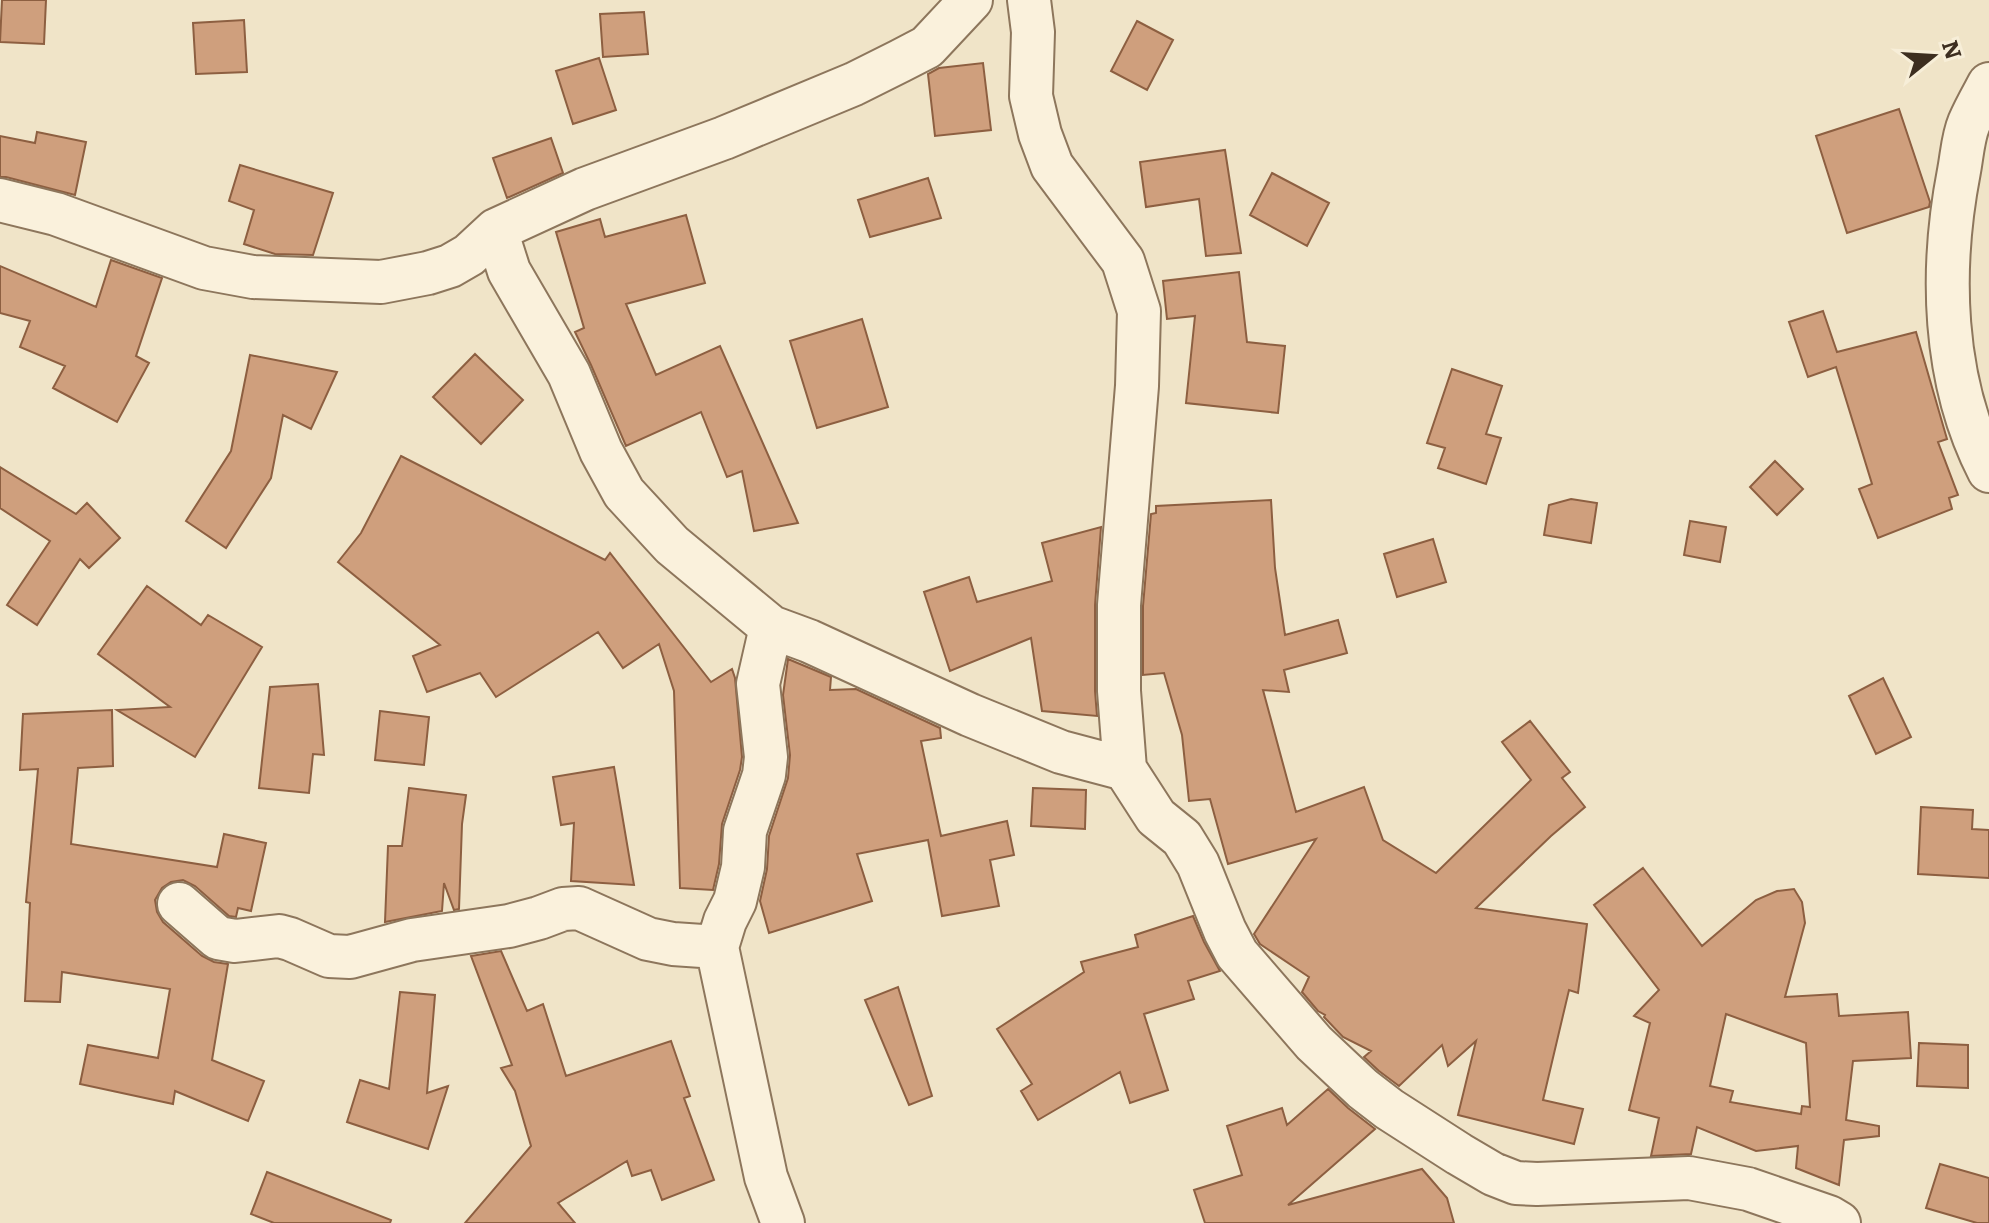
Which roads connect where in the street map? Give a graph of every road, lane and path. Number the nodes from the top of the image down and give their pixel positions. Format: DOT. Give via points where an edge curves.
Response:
graph roads {
  1 [pos="971,0"];
  2 [pos="1029,0"];
  3 [pos="1989,84"];
  4 [pos="0,200"];
  5 [pos="496,230"];
  6 [pos="1989,471"];
  7 [pos="771,627"];
  8 [pos="1125,769"];
  9 [pos="179,904"];
  10 [pos="717,947"];
  11 [pos="783,1223"];
  12 [pos="1839,1223"];
  1 -- 5 [label="street" via="927,47 865,78 585,189"];
  2 -- 8 [label="street" via="1031,96 1040,134 1052,166 1123,261 1139,311 1119,605"];
  3 -- 6 [label="street" via="1968,125 1953,203 1946,289 1956,381"];
  4 -- 5 [label="street" via="56,214 204,268 253,277 381,282 428,273 469,255"];
  5 -- 7 [label="street" via="509,271 569,374 624,493 672,545"];
  7 -- 8 [label="street" via="1061,752"];
  7 -- 10 [label="street" via="758,684 764,775 747,823 735,901"];
  8 -- 12 [label="street" via="1156,817 1182,838 1198,864 1237,954 1314,1043 1389,1109 1516,1183 1689,1178 1748,1189"];
  9 -- 10 [label="street" via="218,938 279,936 329,956 350,957 579,908 648,939"];
  10 -- 11 [label="street" via="766,1177"];
}
